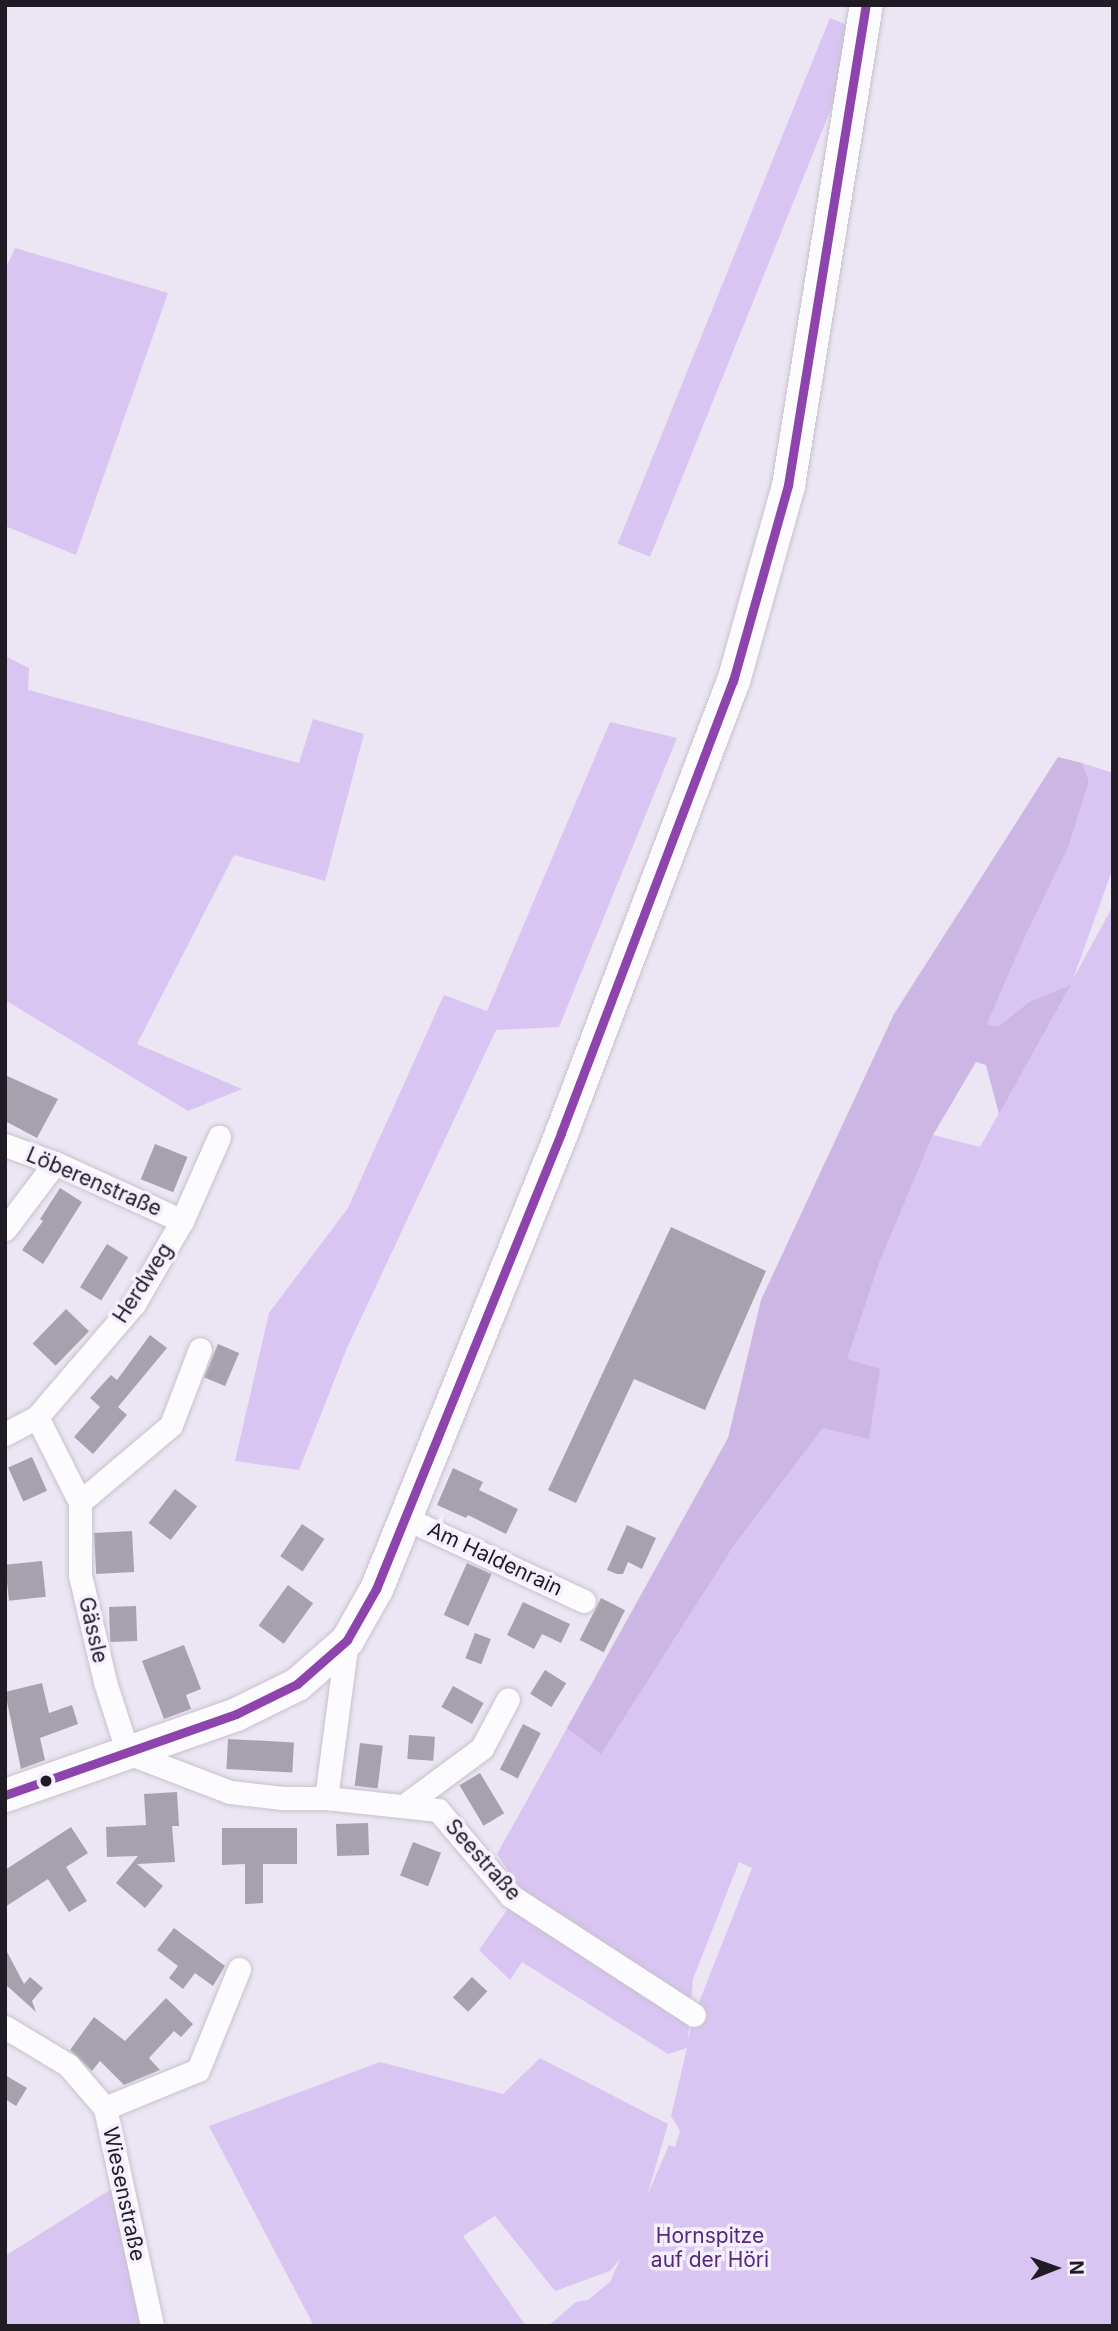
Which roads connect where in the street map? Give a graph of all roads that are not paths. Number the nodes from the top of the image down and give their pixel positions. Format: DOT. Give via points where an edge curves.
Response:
graph roads {
  1 [pos="866,5"];
  2 [pos="219,1137"];
  3 [pos="5,1145"];
  4 [pos="55,1163"];
  5 [pos="182,1221"];
  6 [pos="5,1228"];
  7 [pos="200,1349"];
  8 [pos="37,1417"];
  9 [pos="5,1434"];
  10 [pos="80,1502"];
  11 [pos="405,1518"];
  12 [pos="584,1601"];
  13 [pos="347,1640"];
  14 [pos="508,1699"];
  15 [pos="128,1753"];
  16 [pos="5,1796"];
  17 [pos="326,1798"];
  18 [pos="405,1805"];
  19 [pos="239,1969"];
  20 [pos="694,2015"];
  21 [pos="5,2026"];
  22 [pos="105,2108"];
  23 [pos="152,2326"];
  1 -- 11 [label="main road" via="788,485 733,681 507,1270"];
  2 -- 5 [label="street, Herdweg"];
  3 -- 4 [label="street, Löberenstraße"];
  4 -- 5 [label="street, Löberenstraße"];
  4 -- 6 [label="street"];
  5 -- 8 [label="street, Herdweg" via="134,1304"];
  7 -- 10 [label="street" via="171,1425"];
  8 -- 9 [label="street, Herdweg"];
  8 -- 10 [label="street, Gässle"];
  10 -- 15 [label="street, Gässle" via="79,1575"];
  11 -- 12 [label="street, Am Haldenrain"];
  11 -- 13 [label="main road" via="376,1589"];
  13 -- 15 [label="main road" via="297,1685 236,1714"];
  13 -- 17 [label="street"];
  14 -- 18 [label="street" via="482,1748"];
  15 -- 16 [label="main road"];
  15 -- 17 [label="street, Seestraße" via="230,1792"];
  17 -- 18 [label="street, Seestraße"];
  18 -- 20 [label="street, Seestraße" via="438,1810 511,1896"];
  19 -- 22 [label="street" via="198,2070"];
  21 -- 22 [label="street, Wiesenstraße" via="68,2065"];
  22 -- 23 [label="street, Wiesenstraße"];
}
